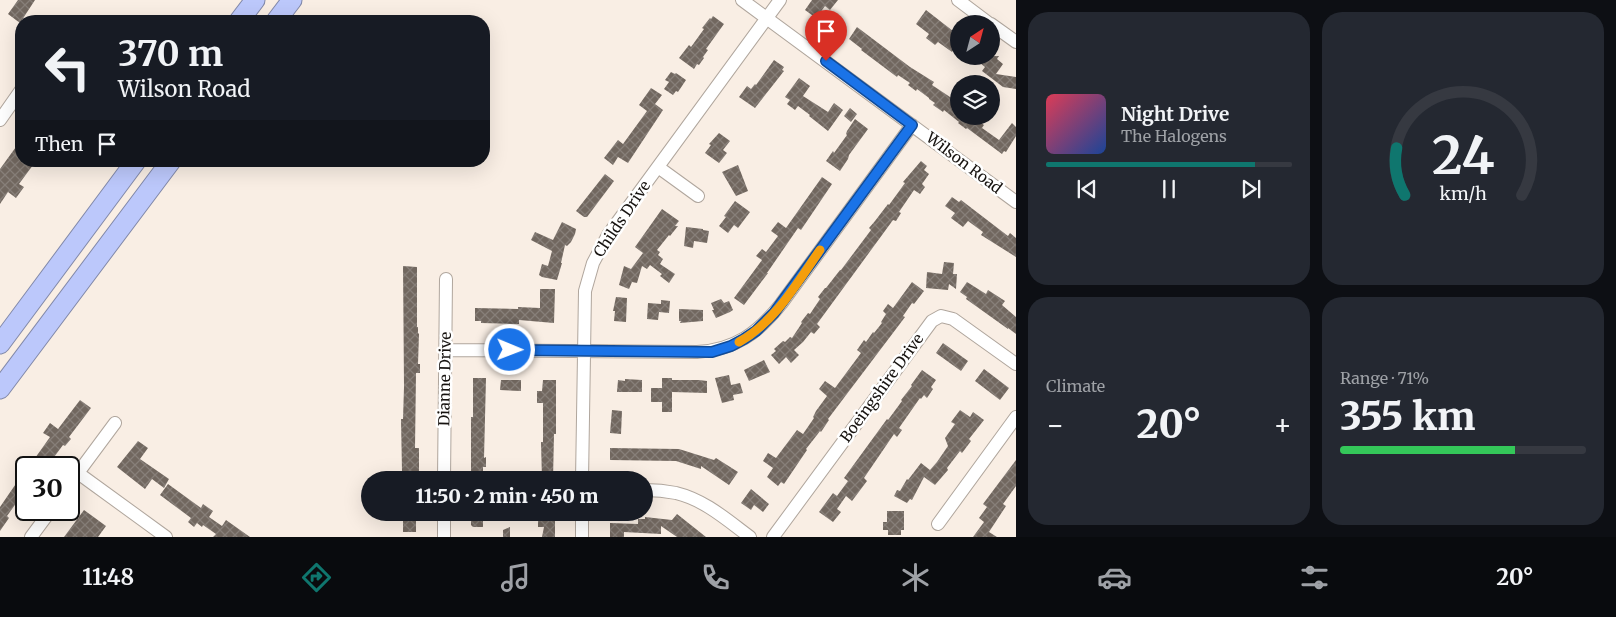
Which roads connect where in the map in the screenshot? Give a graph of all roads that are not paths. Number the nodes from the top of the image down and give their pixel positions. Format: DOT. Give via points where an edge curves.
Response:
graph roads {
  1 [pos="255,0"];
  2 [pos="292,0"];
  3 [pos="742,0"];
  4 [pos="780,0"];
  5 [pos="958,0"];
  6 [pos="244,15"];
  7 [pos="281,15"];
  8 [pos="979,15"];
  9 [pos="767,18"];
  10 [pos="1000,30"];
  11 [pos="1016,42"];
  12 [pos="15,99"];
  13 [pos="0,120"];
  14 [pos="912,125"];
  15 [pos="658,166"];
  16 [pos="132,167"];
  17 [pos="166,167"];
  18 [pos="698,196"];
  19 [pos="1014,196"];
  20 [pos="446,279"];
  21 [pos="0,344"];
  22 [pos="446,350"];
  23 [pos="583,351"];
  24 [pos="1016,364"];
  25 [pos="0,389"];
  26 [pos="1016,417"];
  27 [pos="115,423"];
  28 [pos="80,470"];
  29 [pos="444,471"];
  30 [pos="582,471"];
  31 [pos="80,474"];
  32 [pos="653,491"];
  33 [pos="42,521"];
  34 [pos="444,521"];
  35 [pos="582,521"];
  36 [pos="938,524"];
  37 [pos="31,537"];
  38 [pos="166,537"];
  39 [pos="444,537"];
  40 [pos="582,537"];
  41 [pos="750,537"];
  42 [pos="773,537"];
  1 -- 6 [label="highway"];
  2 -- 7 [label="highway"];
  3 -- 9 [label="street, Wilson Road"];
  4 -- 9 [label="street, Childs Drive"];
  5 -- 8 [label="street"];
  9 -- 14 [label="street, Wilson Road"];
  9 -- 15 [label="street, Childs Drive"];
  10 -- 11 [label="street"];
  12 -- 13 [label="street"];
  14 -- 19 [label="street, Wilson Road"];
  14 -- 23 [label="street" via="785,299 756,331 731,346 712,352"];
  15 -- 18 [label="street"];
  15 -- 23 [label="street, Childs Drive" via="608,235 593,263 585,291"];
  16 -- 21 [label="highway"];
  17 -- 25 [label="highway"];
  20 -- 22 [label="street, Dianne Drive"];
  22 -- 23 [label="street"];
  22 -- 29 [label="street, Dianne Drive"];
  23 -- 30 [label="street, Childs Drive"];
  24 -- 42 [label="street, Boeingshire Drive" via="953,319 941,316 932,321"];
  26 -- 36 [label="street"];
  27 -- 28 [label="street"];
  31 -- 38 [label="street"];
  32 -- 41 [label="street" via="698,501"];
  33 -- 37 [label="street"];
  34 -- 39 [label="street"];
  35 -- 40 [label="street"];
}
